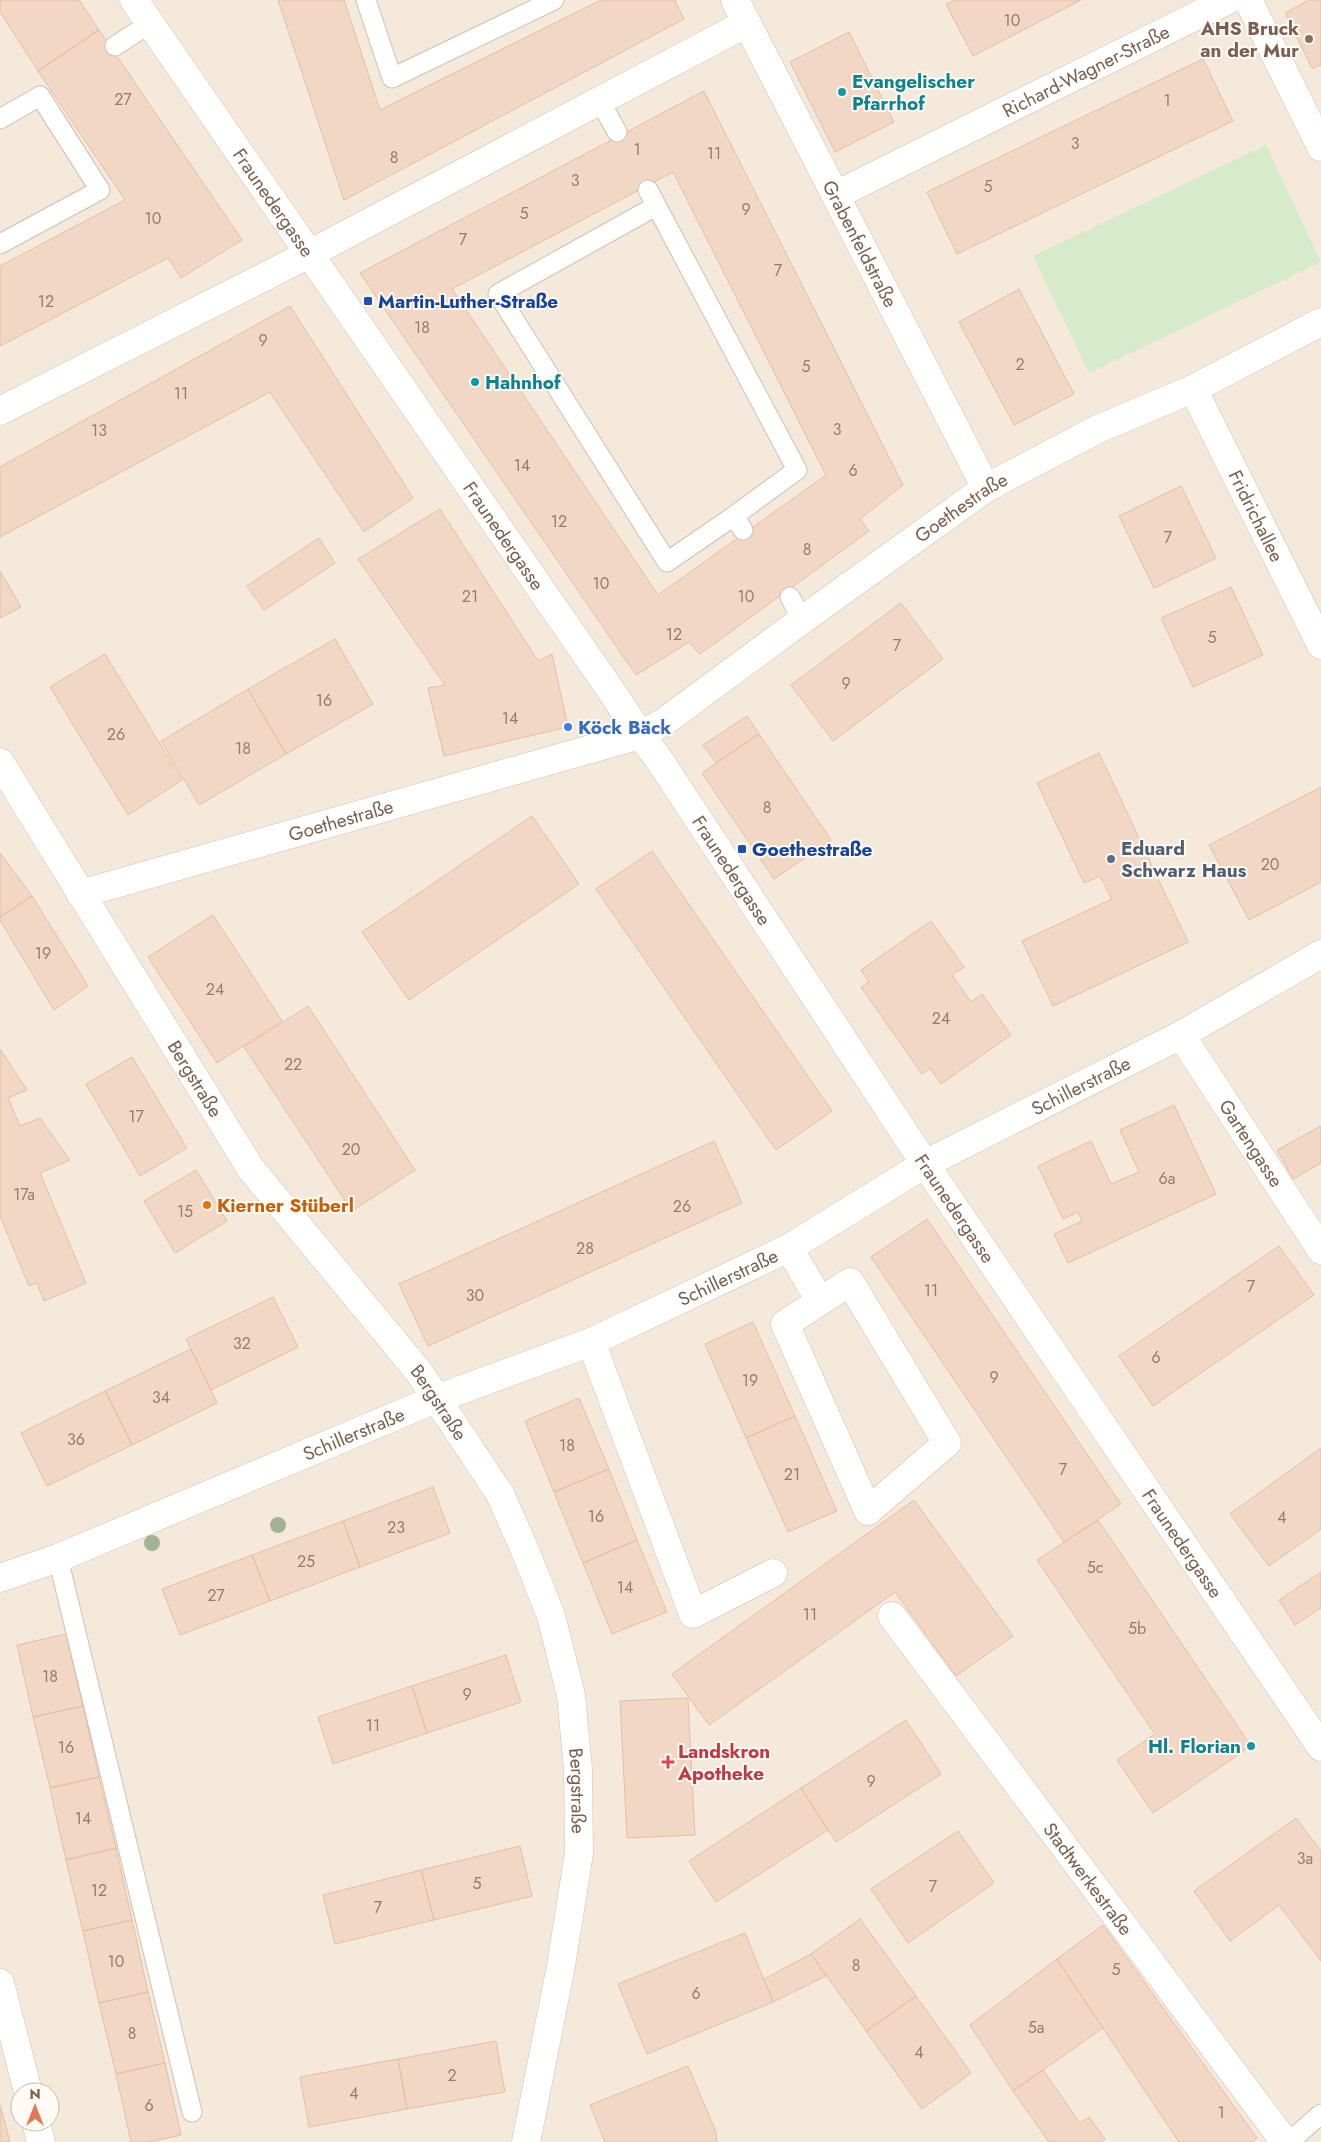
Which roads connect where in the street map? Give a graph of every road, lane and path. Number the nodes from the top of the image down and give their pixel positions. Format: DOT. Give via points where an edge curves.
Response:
graph roads {
  1 [pos="134,0"];
  2 [pos="366,0"];
  3 [pos="554,0"];
  4 [pos="1228,0"];
  5 [pos="1248,0"];
  6 [pos="741,12"];
  7 [pos="149,24"];
  8 [pos="115,46"];
  9 [pos="600,101"];
  10 [pos="0,119"];
  11 [pos="617,132"];
  12 [pos="1321,147"];
  13 [pos="836,195"];
  14 [pos="0,244"];
  15 [pos="309,254"];
  16 [pos="1321,322"];
  17 [pos="1193,389"];
  18 [pos="0,411"];
  19 [pos="986,488"];
  20 [pos="738,523"];
  21 [pos="1321,645"];
  22 [pos="640,735"];
  23 [pos="0,762"];
  24 [pos="80,894"];
  25 [pos="1321,954"];
  26 [pos="1181,1035"];
  27 [pos="925,1164"];
  28 [pos="789,1248"];
  29 [pos="1321,1250"];
  30 [pos="820,1301"];
  31 [pos="591,1342"];
  32 [pos="436,1399"];
  33 [pos="58,1558"];
  34 [pos="773,1573"];
  35 [pos="0,1578"];
  36 [pos="892,1616"];
  37 [pos="1321,1747"];
  38 [pos="0,1983"];
  39 [pos="25,2082"];
  40 [pos="192,2112"];
  41 [pos="1321,2114"];
  42 [pos="526,2142"];
  43 [pos="1287,2142"];
  1 -- 7 [label="street, Fraunedergasse"];
  2 -- 3 [label="lane" via="392,78"];
  4 -- 13 [label="street, Richard-Wagner-Straße"];
  5 -- 12 [label="street"];
  6 -- 9 [label="street"];
  6 -- 13 [label="street, Grabenfeldstraße"];
  7 -- 8 [label="lane"];
  7 -- 15 [label="street, Fraunedergasse"];
  9 -- 11 [label="lane"];
  9 -- 15 [label="street"];
  10 -- 14 [label="lane" via="44,94 100,190"];
  13 -- 19 [label="street, Grabenfeldstraße"];
  15 -- 18 [label="street"];
  15 -- 22 [label="street, Fraunedergasse"];
  16 -- 17 [label="street, Goethestraße"];
  17 -- 19 [label="street, Goethestraße" via="1098,429"];
  17 -- 21 [label="street, Fridrichallee"];
  19 -- 22 [label="street, Goethestraße" via="796,609 664,722"];
  20 -- 20 [label="lane" via="667,562 498,294 652,198 797,470"];
  22 -- 24 [label="street, Goethestraße"];
  22 -- 27 [label="street, Fraunedergasse"];
  23 -- 24 [label="street, Bergstraße"];
  24 -- 32 [label="street, Bergstraße" via="251,1169 418,1372"];
  25 -- 26 [label="street, Schillerstraße"];
  26 -- 27 [label="street, Schillerstraße"];
  26 -- 29 [label="street, Gartengasse"];
  27 -- 28 [label="street, Schillerstraße"];
  27 -- 37 [label="street, Fraunedergasse"];
  28 -- 30 [label="street, Schillerstraße"];
  28 -- 31 [label="street, Schillerstraße"];
  30 -- 30 [label="street" via="850,1282 946,1443 868,1511 785,1324"];
  31 -- 32 [label="street, Schillerstraße"];
  31 -- 34 [label="street" via="693,1614"];
  32 -- 33 [label="street, Schillerstraße"];
  32 -- 42 [label="street, Bergstraße" via="500,1494 550,1616 571,1695 578,1769 579,1852 561,1966"];
  33 -- 35 [label="street, Schillerstraße"];
  33 -- 40 [label="lane"];
  36 -- 43 [label="street, Stadtwerkestraße"];
  38 -- 39 [label="street"];
  41 -- 43 [label="lane"];
}
